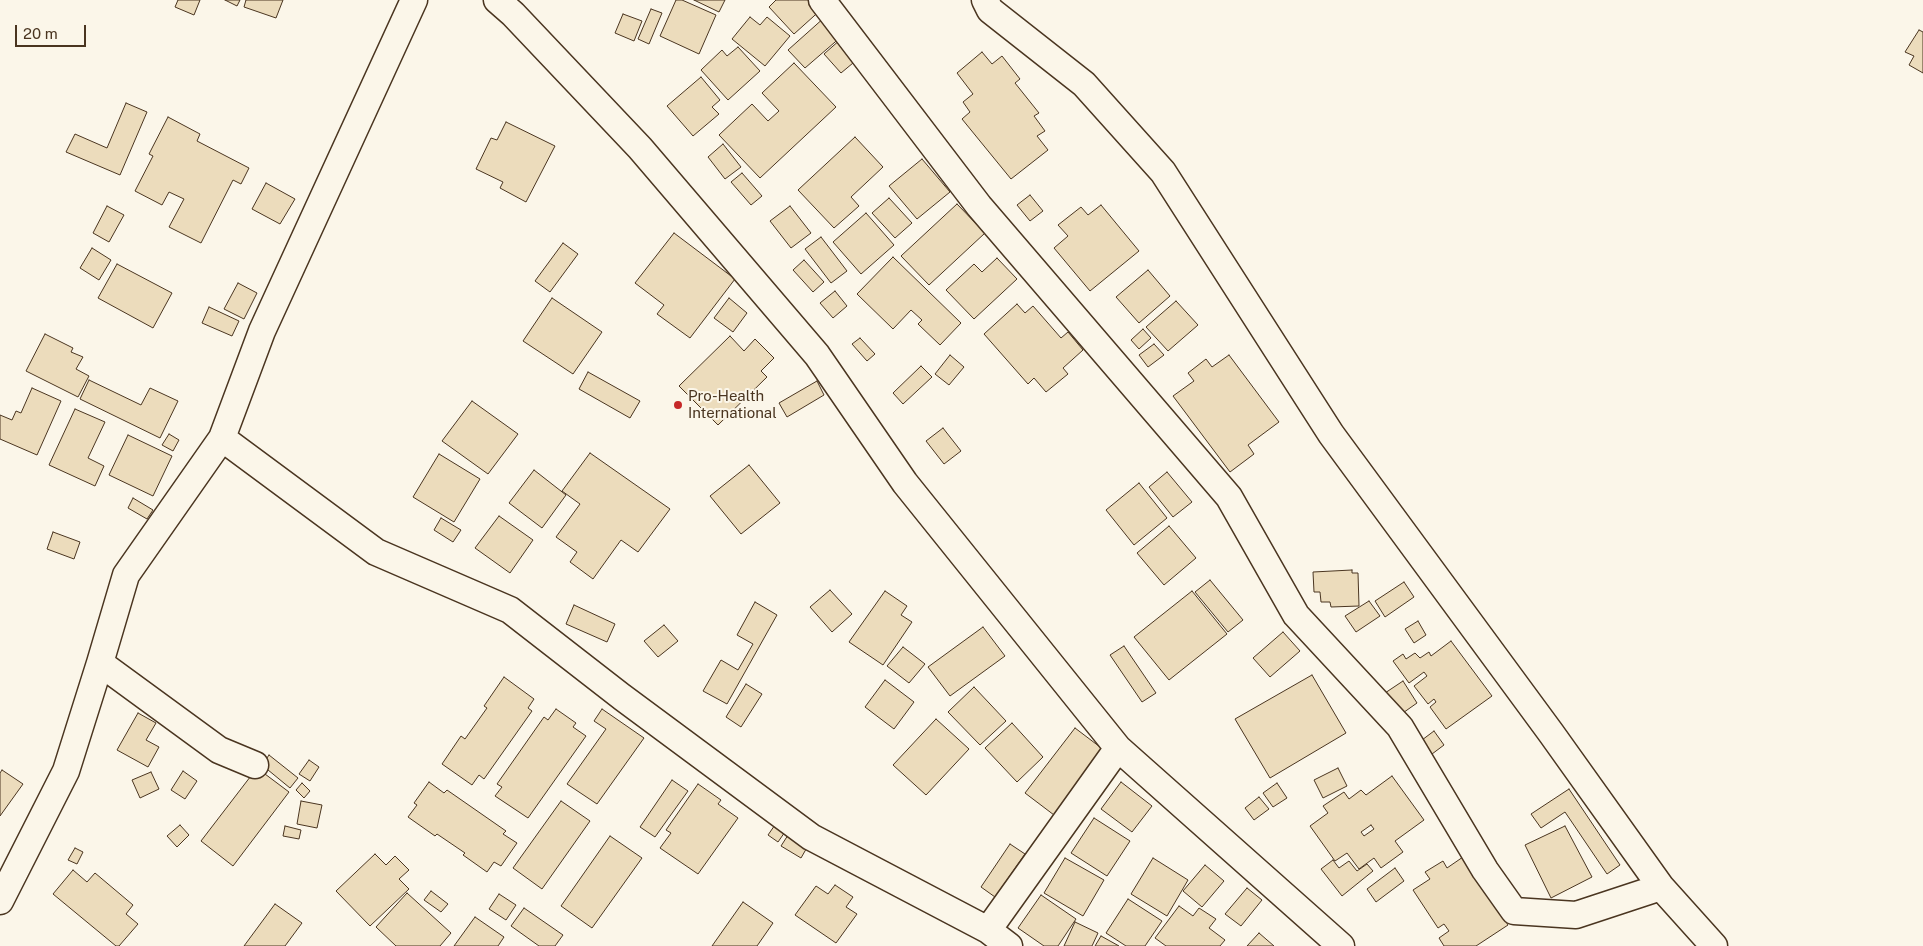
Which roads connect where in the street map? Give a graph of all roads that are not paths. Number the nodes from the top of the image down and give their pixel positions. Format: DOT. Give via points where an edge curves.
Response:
graph roads {
  1 [pos="414,0"];
  2 [pos="497,0"];
  3 [pos="822,0"];
  4 [pos="985,0"];
  5 [pos="222,438"];
  6 [pos="100,663"];
  7 [pos="1118,748"];
  8 [pos="255,765"];
  9 [pos="1661,887"];
  10 [pos="0,901"];
  11 [pos="988,930"];
  12 [pos="1010,946"];
  13 [pos="1341,946"];
  14 [pos="1714,946"];
  1 -- 5 [label="street" via="262,330"];
  2 -- 7 [label="street" via="640,148 817,355 904,483"];
  3 -- 9 [label="street" via="979,206 1229,497 1296,615 1400,727 1485,870 1514,911 1576,915"];
  4 -- 9 [label="street" via="990,10 1084,84 1163,172 1331,434"];
  5 -- 6 [label="street" via="126,575"];
  5 -- 11 [label="street" via="376,552 510,610 811,838"];
  6 -- 8 [label="street" via="219,750"];
  6 -- 10 [label="street" via="66,770"];
  7 -- 11 [label="street"];
  7 -- 13 [label="street"];
  9 -- 14 [label="street"];
  11 -- 12 [label="street"];
}
